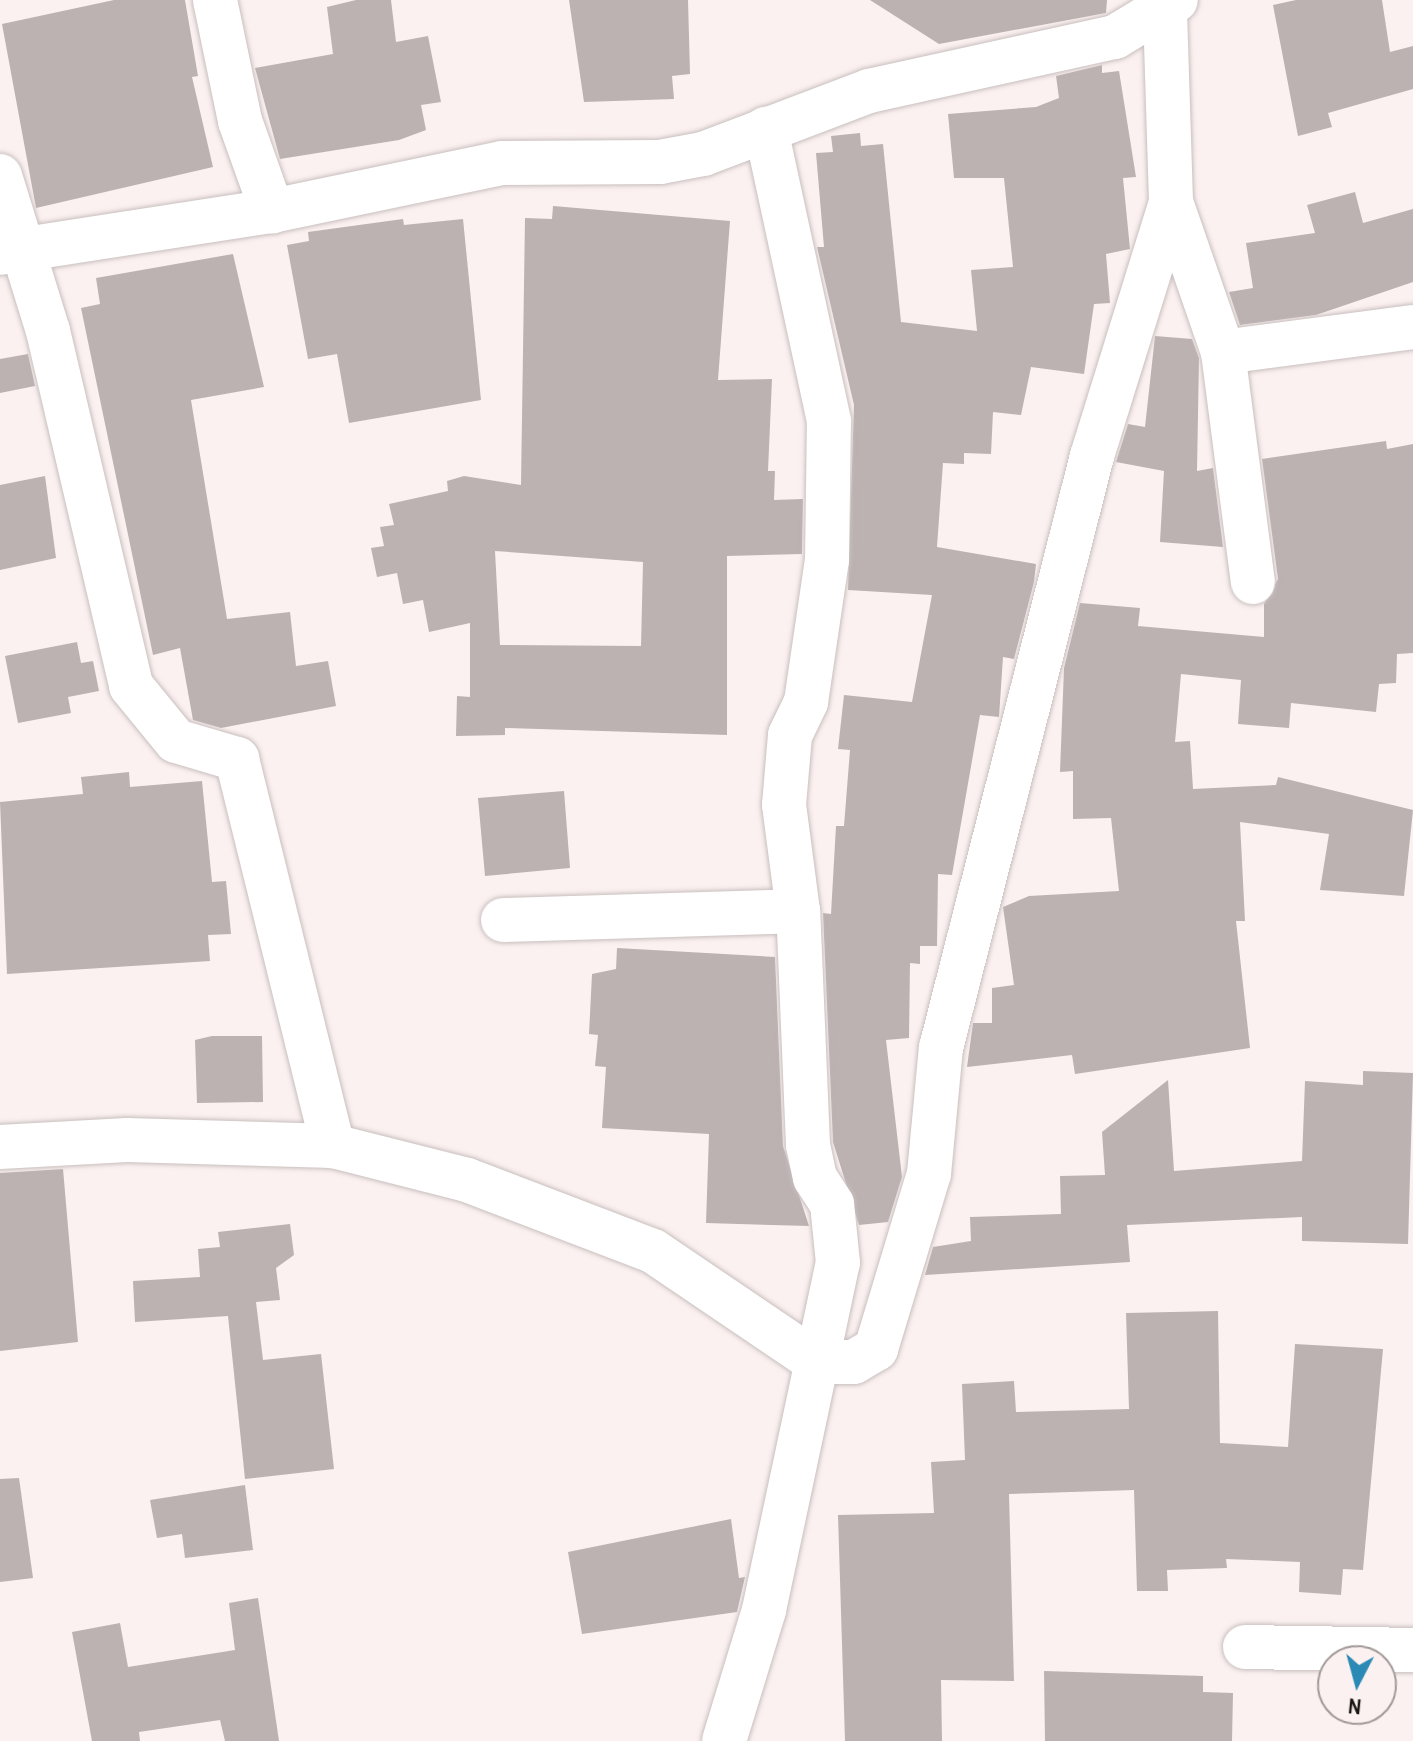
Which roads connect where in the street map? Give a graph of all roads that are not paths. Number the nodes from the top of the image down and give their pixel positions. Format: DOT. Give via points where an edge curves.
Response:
graph roads {
  1 [pos="215,0"];
  2 [pos="1170,6"];
  3 [pos="766,129"];
  4 [pos="0,176"];
  5 [pos="1171,202"];
  6 [pos="272,211"];
  7 [pos="12,250"];
  8 [pos="1413,327"];
  9 [pos="1223,352"];
  10 [pos="1253,582"];
  11 [pos="798,911"];
  12 [pos="503,920"];
  13 [pos="333,1146"];
  14 [pos="0,1147"];
  15 [pos="817,1362"];
  16 [pos="1245,1647"];
  17 [pos="1413,1650"];
  18 [pos="724,1741"];
  1 -- 6 [label="street" via="240,121"];
  2 -- 3 [label="street" via="1115,37 869,91"];
  2 -- 5 [label="street"];
  3 -- 6 [label="street" via="660,162 502,163"];
  3 -- 11 [label="street" via="826,382 829,421 827,560 806,702 790,735 784,805"];
  4 -- 7 [label="street"];
  5 -- 9 [label="street"];
  5 -- 15 [label="street" via="1092,456 941,1048 929,1174 915,1232 876,1349 854,1362"];
  6 -- 7 [label="street"];
  7 -- 13 [label="street" via="131,686 176,741 237,759"];
  8 -- 9 [label="street"];
  9 -- 10 [label="street"];
  11 -- 12 [label="street"];
  11 -- 15 [label="street" via="808,1145 838,1232 834,1298"];
  13 -- 14 [label="street" via="127,1140"];
  13 -- 15 [label="street" via="467,1180 653,1251"];
  15 -- 18 [label="street" via="764,1610"];
  16 -- 17 [label="street"];
}
